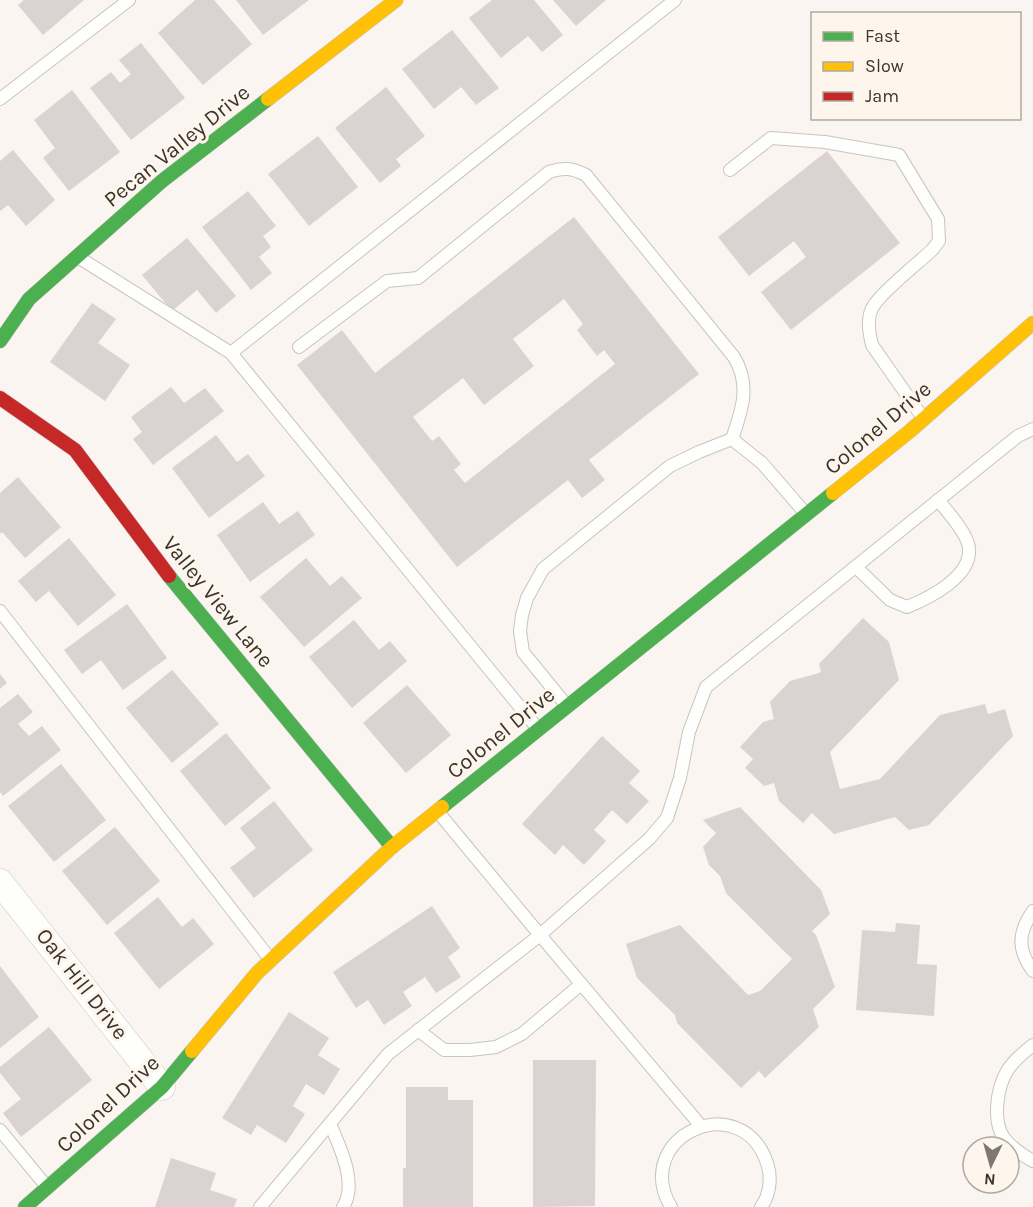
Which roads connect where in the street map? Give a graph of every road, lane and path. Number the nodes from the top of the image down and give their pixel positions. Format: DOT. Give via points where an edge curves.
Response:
graph roads {
  1 [pos="129,0"];
  2 [pos="396,0"];
  3 [pos="675,0"];
  4 [pos="0,99"];
  5 [pos="730,170"];
  6 [pos="78,256"];
  7 [pos="1033,324"];
  8 [pos="0,341"];
  9 [pos="299,347"];
  10 [pos="231,353"];
  11 [pos="0,398"];
  12 [pos="924,418"];
  13 [pos="1033,429"];
  14 [pos="732,439"];
  15 [pos="938,500"];
  16 [pos="806,514"];
  17 [pos="856,567"];
  18 [pos="0,611"];
  19 [pos="568,707"];
  20 [pos="539,730"];
  21 [pos="438,811"];
  22 [pos="392,847"];
  23 [pos="0,882"];
  24 [pos="1033,911"];
  25 [pos="540,935"];
  26 [pos="270,960"];
  27 [pos="1033,971"];
  28 [pos="580,985"];
  29 [pos="418,1030"];
  30 [pos="1033,1045"];
  31 [pos="162,1087"];
  32 [pos="330,1124"];
  33 [pos="701,1126"];
  34 [pos="0,1130"];
  35 [pos="1033,1161"];
  36 [pos="48,1188"];
  37 [pos="24,1207"];
  38 [pos="48,1207"];
  39 [pos="260,1207"];
  40 [pos="342,1207"];
  41 [pos="671,1207"];
  42 [pos="761,1207"];
  1 -- 4 [label="lane"];
  2 -- 6 [label="street, Pecan Valley Drive" via="162,181"];
  3 -- 10 [label="lane"];
  5 -- 12 [label="lane" via="771,138 825,142 898,155 938,219 939,241 874,305 869,332 872,345"];
  6 -- 8 [label="street, Pecan Valley Drive" via="29,299"];
  6 -- 10 [label="lane"];
  7 -- 12 [label="street, Colonel Drive"];
  9 -- 14 [label="lane" via="387,281 418,278 549,172 573,168 586,175 734,357 742,371 742,407"];
  10 -- 20 [label="lane"];
  11 -- 22 [label="street, Valley View Lane" via="75,450 158,563"];
  12 -- 16 [label="street, Colonel Drive"];
  13 -- 15 [label="lane" via="1018,435"];
  14 -- 16 [label="lane" via="762,463"];
  14 -- 19 [label="lane" via="670,466 543,569 522,615 523,652"];
  15 -- 17 [label="lane"];
  15 -- 17 [label="lane" via="963,533 969,548 965,566 948,585 907,607 890,600"];
  16 -- 19 [label="street, Colonel Drive"];
  17 -- 25 [label="lane" via="706,687 689,732 667,818"];
  18 -- 26 [label="lane"];
  19 -- 20 [label="street, Colonel Drive"];
  20 -- 21 [label="street, Colonel Drive"];
  21 -- 22 [label="street, Colonel Drive"];
  21 -- 25 [label="lane"];
  22 -- 26 [label="street, Colonel Drive"];
  23 -- 31 [label="street, Oak Hill Drive"];
  24 -- 27 [label="lane" via="1026,921 1021,944 1023,957"];
  25 -- 28 [label="lane"];
  25 -- 29 [label="lane"];
  26 -- 31 [label="street, Colonel Drive"];
  28 -- 29 [label="lane" via="522,1034 496,1047 444,1050"];
  28 -- 33 [label="lane"];
  29 -- 32 [label="lane" via="388,1054"];
  30 -- 35 [label="lane" via="1008,1069 998,1099 1003,1136 1019,1154"];
  31 -- 36 [label="street, Colonel Drive"];
  32 -- 39 [label="lane"];
  32 -- 40 [label="lane" via="345,1156 348,1181"];
  33 -- 41 [label="lane" via="684,1134 672,1146 664,1163 662,1180"];
  33 -- 42 [label="lane" via="737,1128 752,1137 763,1151 770,1186"];
  34 -- 36 [label="lane"];
  36 -- 37 [label="street, Colonel Drive"];
  36 -- 38 [label="lane"];
}
